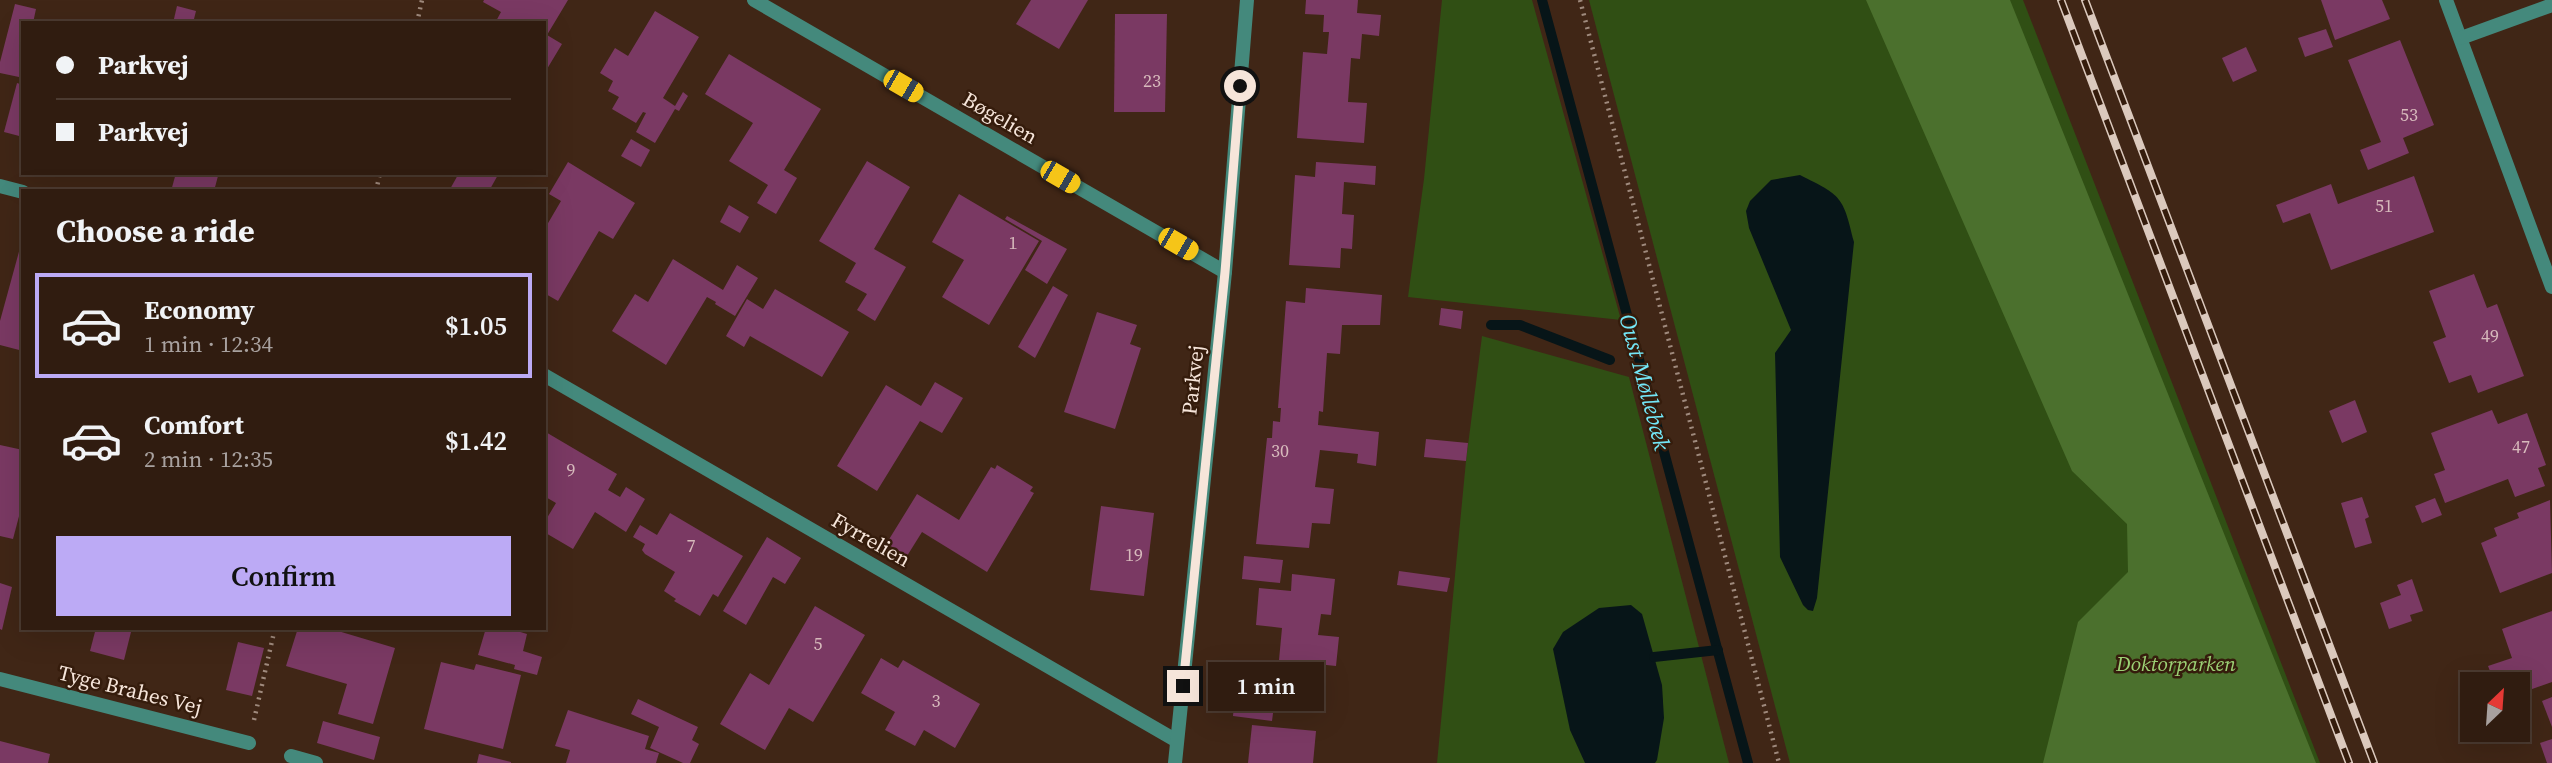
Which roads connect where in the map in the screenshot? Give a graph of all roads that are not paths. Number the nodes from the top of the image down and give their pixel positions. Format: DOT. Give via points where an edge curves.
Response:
graph roads {
  1 [pos="754,0"];
  2 [pos="1247,0"];
  3 [pos="2446,0"];
  4 [pos="2552,5"];
  5 [pos="2460,38"];
  6 [pos="0,186"];
  7 [pos="21,191"];
  8 [pos="1225,272"];
  9 [pos="2552,287"];
  10 [pos="546,376"];
  11 [pos="0,679"];
  12 [pos="1177,741"];
  13 [pos="249,743"];
  14 [pos="291,756"];
  15 [pos="316,763"];
  16 [pos="1175,763"];
  1 -- 8 [label="street, Bøgelien"];
  2 -- 8 [label="street, Parkvej"];
  3 -- 5 [label="street"];
  4 -- 5 [label="street"];
  5 -- 9 [label="street"];
  6 -- 7 [label="street"];
  8 -- 12 [label="street, Parkvej"];
  10 -- 12 [label="street, Fyrrelien"];
  11 -- 13 [label="street, Tyge Brahes Vej"];
  12 -- 16 [label="street, Parkvej"];
  14 -- 15 [label="street"];
}
